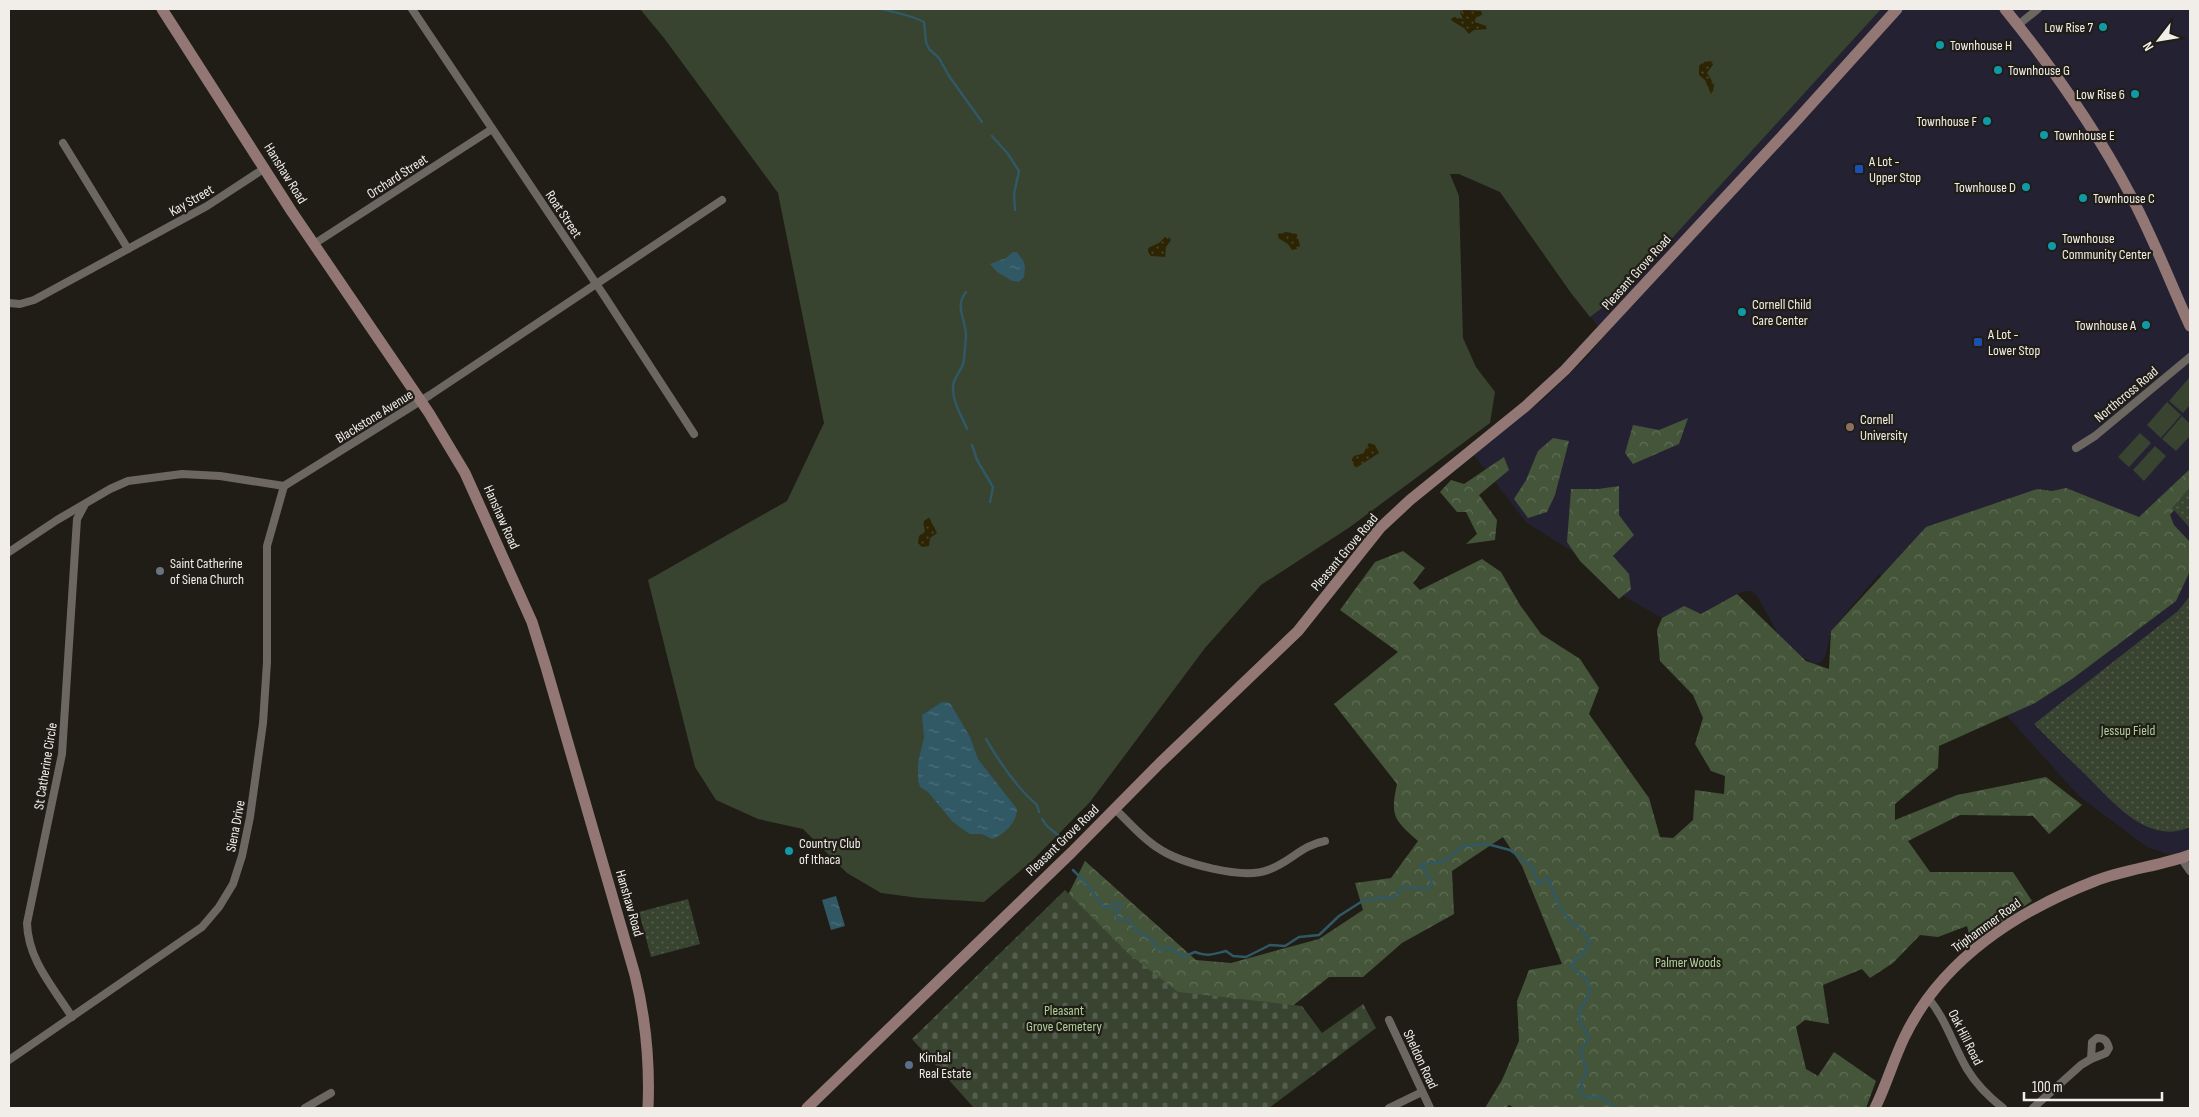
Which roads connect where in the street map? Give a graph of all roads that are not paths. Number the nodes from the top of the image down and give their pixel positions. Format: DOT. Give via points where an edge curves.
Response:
graph roads {
  1 [pos="162,9"];
  2 [pos="412,9"];
  3 [pos="1897,9"];
  4 [pos="2005,9"];
  5 [pos="2038,9"];
  6 [pos="2018,25"];
  7 [pos="492,129"];
  8 [pos="62,143"];
  9 [pos="265,168"];
  10 [pos="722,200"];
  11 [pos="314,244"];
  12 [pos="128,249"];
  13 [pos="597,285"];
  14 [pos="9,303"];
  15 [pos="2190,326"];
  16 [pos="2190,357"];
  17 [pos="420,401"];
  18 [pos="694,434"];
  19 [pos="2076,448"];
  20 [pos="284,486"];
  21 [pos="84,506"];
  22 [pos="9,552"];
  23 [pos="1115,809"];
  24 [pos="1325,841"];
  25 [pos="2186,856"];
  26 [pos="2190,871"];
  27 [pos="1928,998"];
  28 [pos="72,1017"];
  29 [pos="1389,1020"];
  30 [pos="2091,1059"];
  31 [pos="9,1060"];
  32 [pos="1422,1092"];
  33 [pos="331,1093"];
  34 [pos="305,1108"];
  35 [pos="648,1108"];
  36 [pos="807,1108"];
  37 [pos="1389,1108"];
  38 [pos="1430,1108"];
  39 [pos="1875,1108"];
  40 [pos="2003,1108"];
  41 [pos="2034,1108"];
  1 -- 9 [label="street, Hanshaw Road"];
  2 -- 7 [label="street, Roat Street"];
  3 -- 23 [label="street, Pleasant Grove Road" via="1564,370 1526,406 1380,528 1298,630"];
  4 -- 6 [label="street"];
  5 -- 6 [label="street"];
  6 -- 15 [label="street" via="2080,109 2113,164 2134,202"];
  7 -- 11 [label="street, Orchard Street"];
  7 -- 13 [label="street, Roat Street"];
  8 -- 12 [label="street"];
  9 -- 11 [label="street, Hanshaw Road"];
  9 -- 12 [label="street, Kay Street" via="207,206"];
  10 -- 13 [label="street, Blackstone Avenue"];
  11 -- 17 [label="street, Hanshaw Road"];
  12 -- 14 [label="street, Kay Street" via="34,300"];
  13 -- 17 [label="street, Blackstone Avenue"];
  13 -- 18 [label="street, Roat Street"];
  16 -- 19 [label="street, Northcross Road"];
  17 -- 20 [label="street, Blackstone Avenue"];
  17 -- 35 [label="street, Hanshaw Road" via="477,497 532,622 642,1002 649,1058"];
  20 -- 21 [label="street" via="220,476 166,475 128,482"];
  20 -- 28 [label="street, Siena Drive" via="267,546 267,662 261,738 248,828 233,884 202,927"];
  21 -- 22 [label="street" via="56,520"];
  21 -- 28 [label="street, St Catherine Circle" via="77,519 62,754 27,923 31,953"];
  23 -- 24 [label="street" via="1163,851 1198,864 1247,873 1266,871 1312,844"];
  23 -- 36 [label="street, Pleasant Grove Road"];
  25 -- 26 [label="street"];
  25 -- 27 [label="street, Triphammer Road" via="2097,880 2024,914 1958,962"];
  27 -- 39 [label="street, Triphammer Road" via="1904,1038"];
  27 -- 40 [label="street, Oak Hill Road" via="1945,1021 1967,1069"];
  28 -- 31 [label="street, Siena Drive"];
  29 -- 32 [label="street, Sheldon Road"];
  30 -- 41 [label="street"];
  32 -- 37 [label="street"];
  32 -- 38 [label="street, Sheldon Road"];
  33 -- 34 [label="street"];
}
